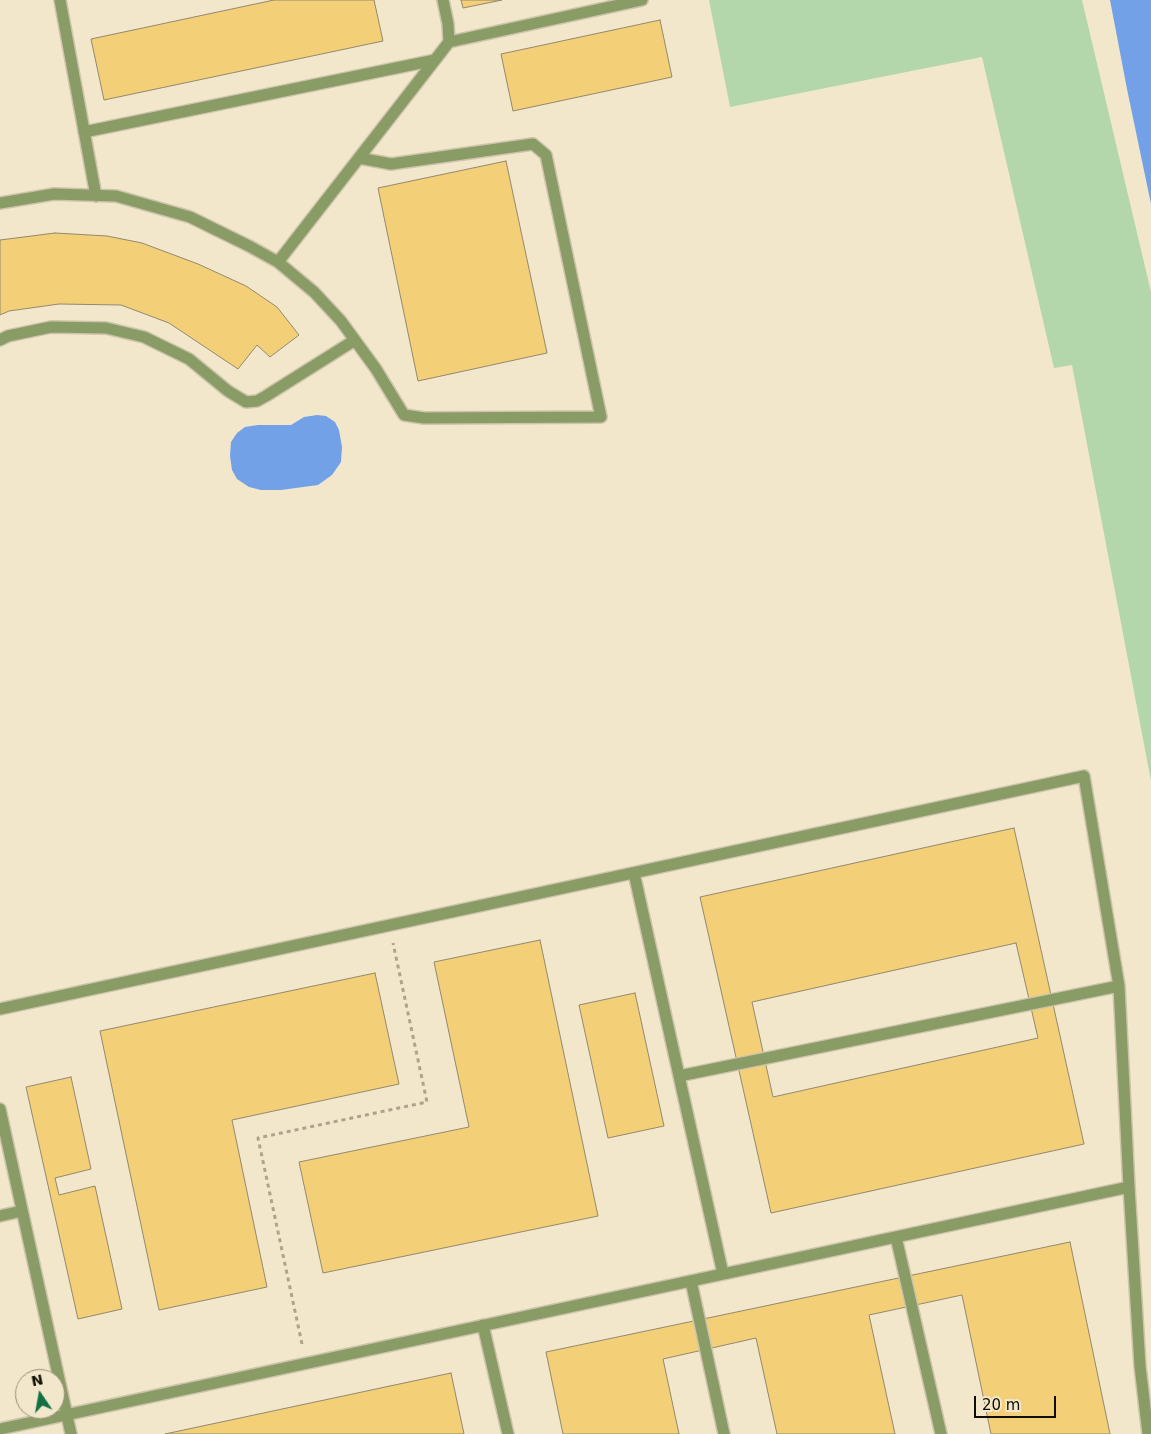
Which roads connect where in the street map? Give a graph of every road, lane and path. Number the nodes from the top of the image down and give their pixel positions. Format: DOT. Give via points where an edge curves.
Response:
graph roads {
  1 [pos="60,0"];
  2 [pos="443,0"];
  3 [pos="642,0"];
  4 [pos="449,42"];
  5 [pos="435,60"];
  6 [pos="84,132"];
  7 [pos="359,158"];
  8 [pos="96,196"];
  9 [pos="0,203"];
  10 [pos="278,262"];
  11 [pos="0,340"];
  12 [pos="355,340"];
  13 [pos="634,873"];
  14 [pos="389,926"];
  15 [pos="1119,986"];
  16 [pos="0,1009"];
  17 [pos="679,1076"];
  18 [pos="0,1109"];
  19 [pos="1129,1187"];
  20 [pos="22,1211"];
  21 [pos="0,1216"];
  22 [pos="896,1237"];
  23 [pos="723,1274"];
  24 [pos="691,1281"];
  25 [pos="484,1325"];
  26 [pos="306,1364"];
  27 [pos="67,1415"];
  28 [pos="0,1429"];
  29 [pos="72,1434"];
  30 [pos="508,1434"];
  31 [pos="724,1434"];
  32 [pos="941,1434"];
  33 [pos="1148,1434"];
  1 -- 6 [label="lane"];
  2 -- 4 [label="lane"];
  3 -- 4 [label="lane"];
  4 -- 5 [label="lane"];
  5 -- 6 [label="lane"];
  5 -- 7 [label="lane"];
  6 -- 8 [label="lane"];
  7 -- 10 [label="lane"];
  7 -- 12 [label="lane" via="391,164 533,144 546,155 601,417 424,418 404,415"];
  8 -- 9 [label="lane" via="54,194"];
  8 -- 10 [label="lane" via="116,196 190,218"];
  10 -- 12 [label="lane" via="314,292"];
  11 -- 12 [label="lane" via="52,327 106,328 144,337 189,359 246,402 266,396"];
  13 -- 14 [label="lane"];
  13 -- 15 [label="lane" via="1084,776"];
  13 -- 17 [label="lane"];
  14 -- 16 [label="lane"];
  14 -- 26 [label="path" via="427,1102 258,1138"];
  15 -- 17 [label="lane"];
  15 -- 19 [label="lane"];
  17 -- 23 [label="lane"];
  18 -- 20 [label="lane"];
  19 -- 22 [label="lane"];
  19 -- 33 [label="lane" via="1140,1366"];
  20 -- 21 [label="lane"];
  20 -- 27 [label="lane"];
  22 -- 23 [label="lane"];
  22 -- 32 [label="lane"];
  23 -- 24 [label="lane"];
  24 -- 25 [label="lane"];
  24 -- 31 [label="lane"];
  25 -- 26 [label="lane"];
  25 -- 30 [label="lane"];
  26 -- 27 [label="lane"];
  27 -- 28 [label="lane"];
  27 -- 29 [label="lane"];
}
